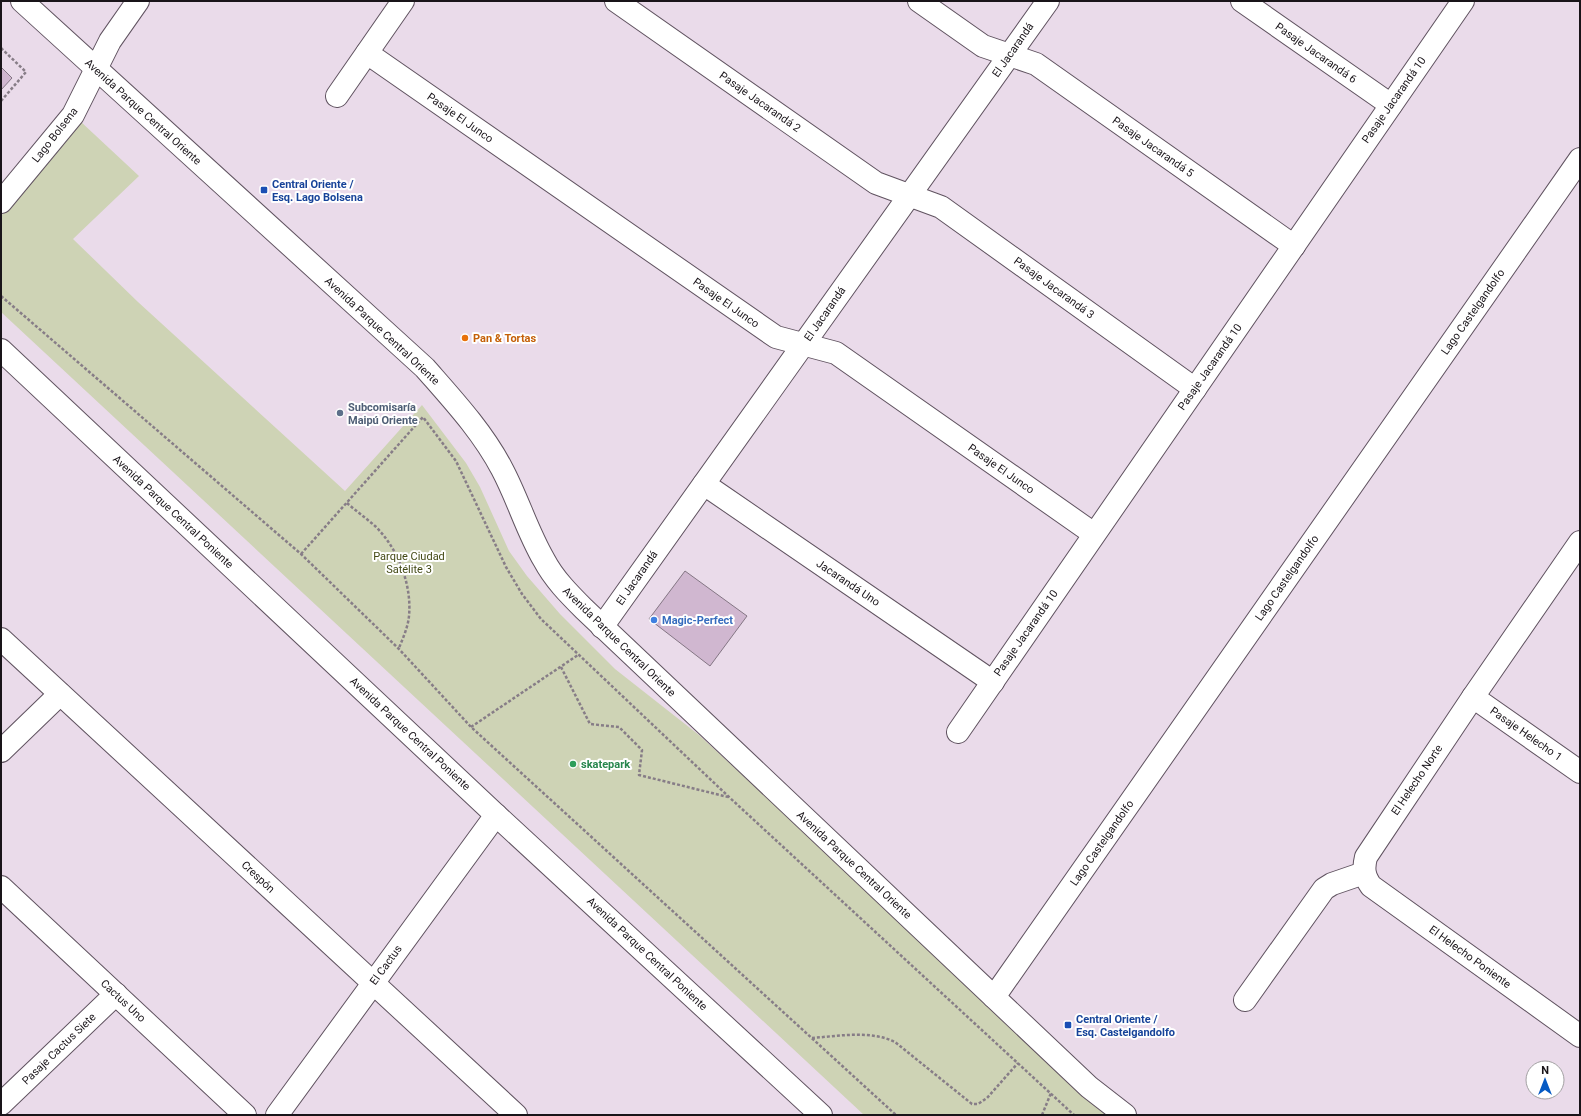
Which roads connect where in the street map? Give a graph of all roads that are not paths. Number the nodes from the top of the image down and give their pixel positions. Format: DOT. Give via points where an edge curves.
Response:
graph roads {
  1 [pos="22,1"];
  2 [pos="138,1"];
  3 [pos="403,1"];
  4 [pos="616,1"];
  5 [pos="919,1"];
  6 [pos="1048,1"];
  7 [pos="1242,1"];
  8 [pos="1463,1"];
  9 [pos="367,53"];
  10 [pos="1009,55"];
  11 [pos="96,69"];
  12 [pos="337,96"];
  13 [pos="1391,105"];
  14 [pos="1580,159"];
  15 [pos="909,195"];
  16 [pos="1,202"];
  17 [pos="1294,246"];
  18 [pos="803,344"];
  19 [pos="1,350"];
  20 [pos="1195,389"];
  21 [pos="704,484"];
  22 [pos="1094,534"];
  23 [pos="1580,542"];
  24 [pos="602,628"];
  25 [pos="1,639"];
  26 [pos="993,682"];
  27 [pos="60,694"];
  28 [pos="1473,697"];
  29 [pos="958,732"];
  30 [pos="1,751"];
  31 [pos="1580,772"];
  32 [pos="496,815"];
  33 [pos="1364,873"];
  34 [pos="1,887"];
  35 [pos="373,984"];
  36 [pos="116,994"];
  37 [pos="994,997"];
  38 [pos="1245,1000"];
  39 [pos="1580,1036"];
  40 [pos="1,1104"];
  41 [pos="245,1115"];
  42 [pos="276,1115"];
  43 [pos="516,1115"];
  44 [pos="821,1115"];
  45 [pos="1125,1115"];
  1 -- 11 [label="street, Avenida Parque Central Oriente"];
  2 -- 11 [label="street, Lago Bolsena" via="110,41"];
  3 -- 9 [label="street"];
  4 -- 15 [label="street, Pasaje Jacarandá 2" via="876,183"];
  5 -- 10 [label="street, Pasaje Jacarandá 5" via="983,46"];
  6 -- 10 [label="street, El Jacarandá"];
  7 -- 13 [label="street, Pasaje Jacarandá 6"];
  8 -- 13 [label="street, Pasaje Jacarandá 10"];
  9 -- 12 [label="street"];
  9 -- 18 [label="street, Pasaje El Junco" via="776,337"];
  10 -- 15 [label="street, El Jacarandá"];
  10 -- 17 [label="street, Pasaje Jacarandá 5" via="1036,64"];
  11 -- 16 [label="street, Lago Bolsena" via="73,114"];
  11 -- 24 [label="street, Avenida Parque Central Oriente" via="425,368 470,420 499,464 544,561 567,592"];
  13 -- 17 [label="street, Pasaje Jacarandá 10"];
  14 -- 37 [label="street, Lago Castelgandolfo"];
  15 -- 18 [label="street, El Jacarandá"];
  15 -- 20 [label="street, Pasaje Jacarandá 3" via="941,207"];
  17 -- 20 [label="street, Pasaje Jacarandá 10"];
  18 -- 21 [label="street, El Jacarandá"];
  18 -- 22 [label="street, Pasaje El Junco" via="836,353"];
  19 -- 32 [label="street, Avenida Parque Central Poniente"];
  20 -- 22 [label="street, Pasaje Jacarandá 10"];
  21 -- 24 [label="street, El Jacarandá"];
  21 -- 26 [label="street, Jacarandá Uno"];
  22 -- 26 [label="street, Pasaje Jacarandá 10"];
  23 -- 28 [label="street, El Helecho Norte"];
  24 -- 37 [label="street, Avenida Parque Central Oriente"];
  25 -- 27 [label="street, Crespón"];
  26 -- 29 [label="street, Pasaje Jacarandá 10"];
  27 -- 30 [label="street"];
  27 -- 35 [label="street, Crespón"];
  28 -- 31 [label="street, Pasaje Helecho 1"];
  28 -- 33 [label="street, El Helecho Norte" via="1366,857"];
  32 -- 35 [label="street, El Cactus"];
  32 -- 44 [label="street, Avenida Parque Central Poniente"];
  33 -- 38 [label="street" via="1324,889"];
  33 -- 39 [label="street, El Helecho Poniente" via="1371,886"];
  34 -- 36 [label="street, Cactus Uno"];
  35 -- 42 [label="street, El Cactus"];
  35 -- 43 [label="street, Crespón"];
  36 -- 40 [label="street, Pasaje Cactus Siete"];
  36 -- 41 [label="street, Cactus Uno"];
  37 -- 45 [label="street, Avenida Parque Central Oriente" via="1089,1087"];
}
